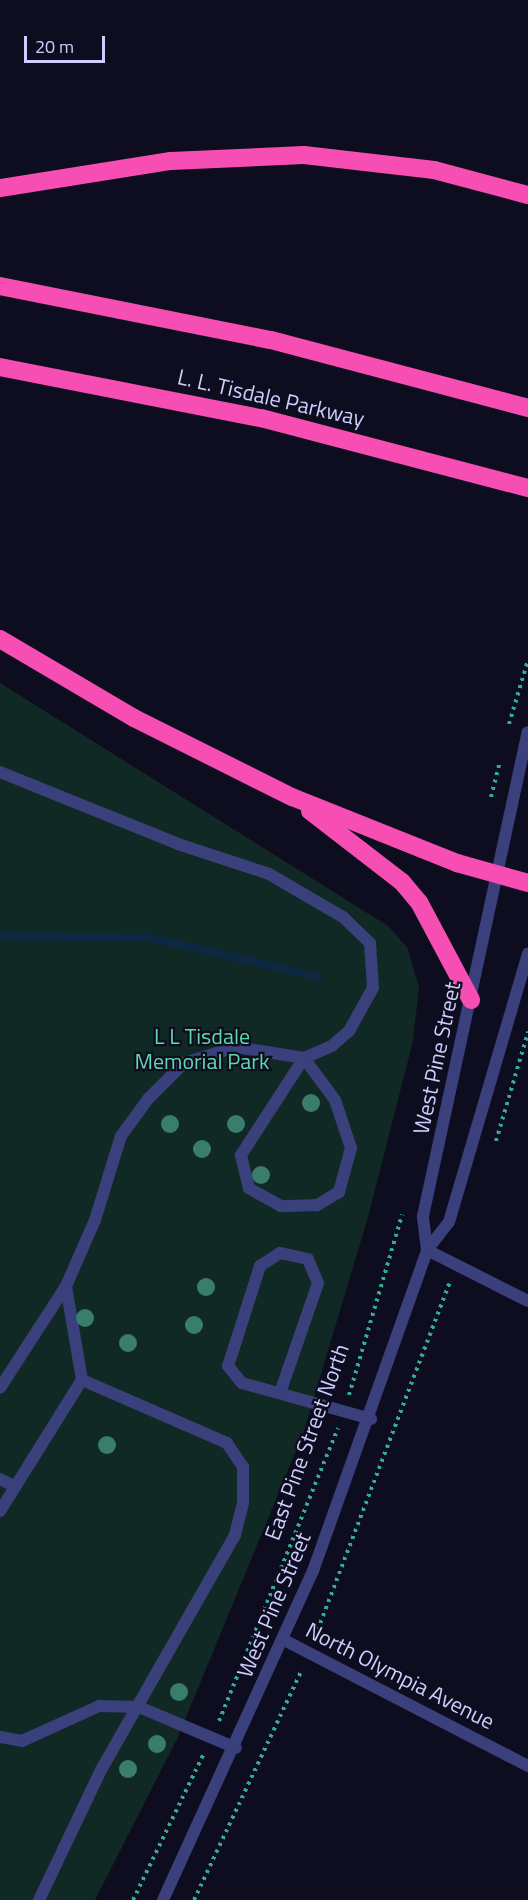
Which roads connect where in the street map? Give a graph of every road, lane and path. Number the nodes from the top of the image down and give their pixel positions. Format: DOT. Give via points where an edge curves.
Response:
graph roads {
  1 [pos="0,188"];
  2 [pos="528,195"];
  3 [pos="0,286"];
  4 [pos="0,367"];
  5 [pos="528,408"];
  6 [pos="528,488"];
  7 [pos="0,639"];
  8 [pos="528,732"];
  9 [pos="0,772"];
  10 [pos="292,797"];
  11 [pos="496,875"];
  12 [pos="528,883"];
  13 [pos="528,953"];
  14 [pos="471,1000"];
  15 [pos="304,1058"];
  16 [pos="403,1210"];
  17 [pos="427,1250"];
  18 [pos="456,1264"];
  19 [pos="66,1286"];
  20 [pos="528,1301"];
  21 [pos="82,1380"];
  22 [pos="0,1388"];
  23 [pos="281,1390"];
  24 [pos="344,1410"];
  25 [pos="371,1419"];
  26 [pos="0,1479"];
  27 [pos="12,1485"];
  28 [pos="0,1511"];
  29 [pos="284,1640"];
  30 [pos="308,1653"];
  31 [pos="140,1707"];
  32 [pos="0,1737"];
  33 [pos="211,1738"];
  34 [pos="236,1749"];
  35 [pos="528,1766"];
  36 [pos="39,1900"];
  37 [pos="133,1900"];
  38 [pos="163,1900"];
  39 [pos="194,1900"];
  1 -- 2 [label="highway" via="171,161 304,155 434,170"];
  3 -- 5 [label="highway" via="271,340"];
  4 -- 6 [label="highway, L. L. Tisdale Parkway" via="261,418"];
  7 -- 10 [label="highway" via="134,718"];
  8 -- 11 [label="street"];
  9 -- 15 [label="street" via="178,844 269,874 343,917 370,943 373,988 349,1031 332,1046"];
  10 -- 11 [label="highway"];
  10 -- 14 [label="highway" via="402,882 434,926"];
  11 -- 12 [label="highway"];
  11 -- 14 [label="street, West Pine Street"];
  13 -- 17 [label="street, West Pine Street" via="448,1222"];
  14 -- 17 [label="street, West Pine Street" via="423,1216"];
  15 -- 15 [label="street" via="335,1100 351,1148 339,1192 317,1205 281,1206 249,1188 241,1155"];
  15 -- 19 [label="street" via="236,1047 184,1063 121,1136 95,1220"];
  16 -- 24 [label="path, East Pine Street North"];
  17 -- 18 [label="street"];
  17 -- 25 [label="street, West Pine Street"];
  18 -- 20 [label="street"];
  18 -- 30 [label="path"];
  19 -- 21 [label="street"];
  19 -- 22 [label="street"];
  21 -- 27 [label="street"];
  21 -- 31 [label="street" via="227,1443 243,1467 235,1535"];
  23 -- 23 [label="street" via="267,1392 242,1383 228,1366 260,1266 280,1253 308,1260 318,1283"];
  23 -- 24 [label="street"];
  24 -- 25 [label="street"];
  24 -- 33 [label="path, East Pine Street North"];
  25 -- 29 [label="street, West Pine Street"];
  26 -- 27 [label="street"];
  27 -- 28 [label="street"];
  29 -- 30 [label="street, North Olympia Avenue"];
  29 -- 34 [label="street, West Pine Street"];
  30 -- 35 [label="street, North Olympia Avenue"];
  30 -- 39 [label="path"];
  31 -- 32 [label="street" via="99,1706 22,1741"];
  31 -- 33 [label="street"];
  31 -- 36 [label="street" via="101,1770"];
  33 -- 34 [label="street"];
  33 -- 37 [label="path, East Pine Street North"];
  34 -- 38 [label="street, West Pine Street"];
}
